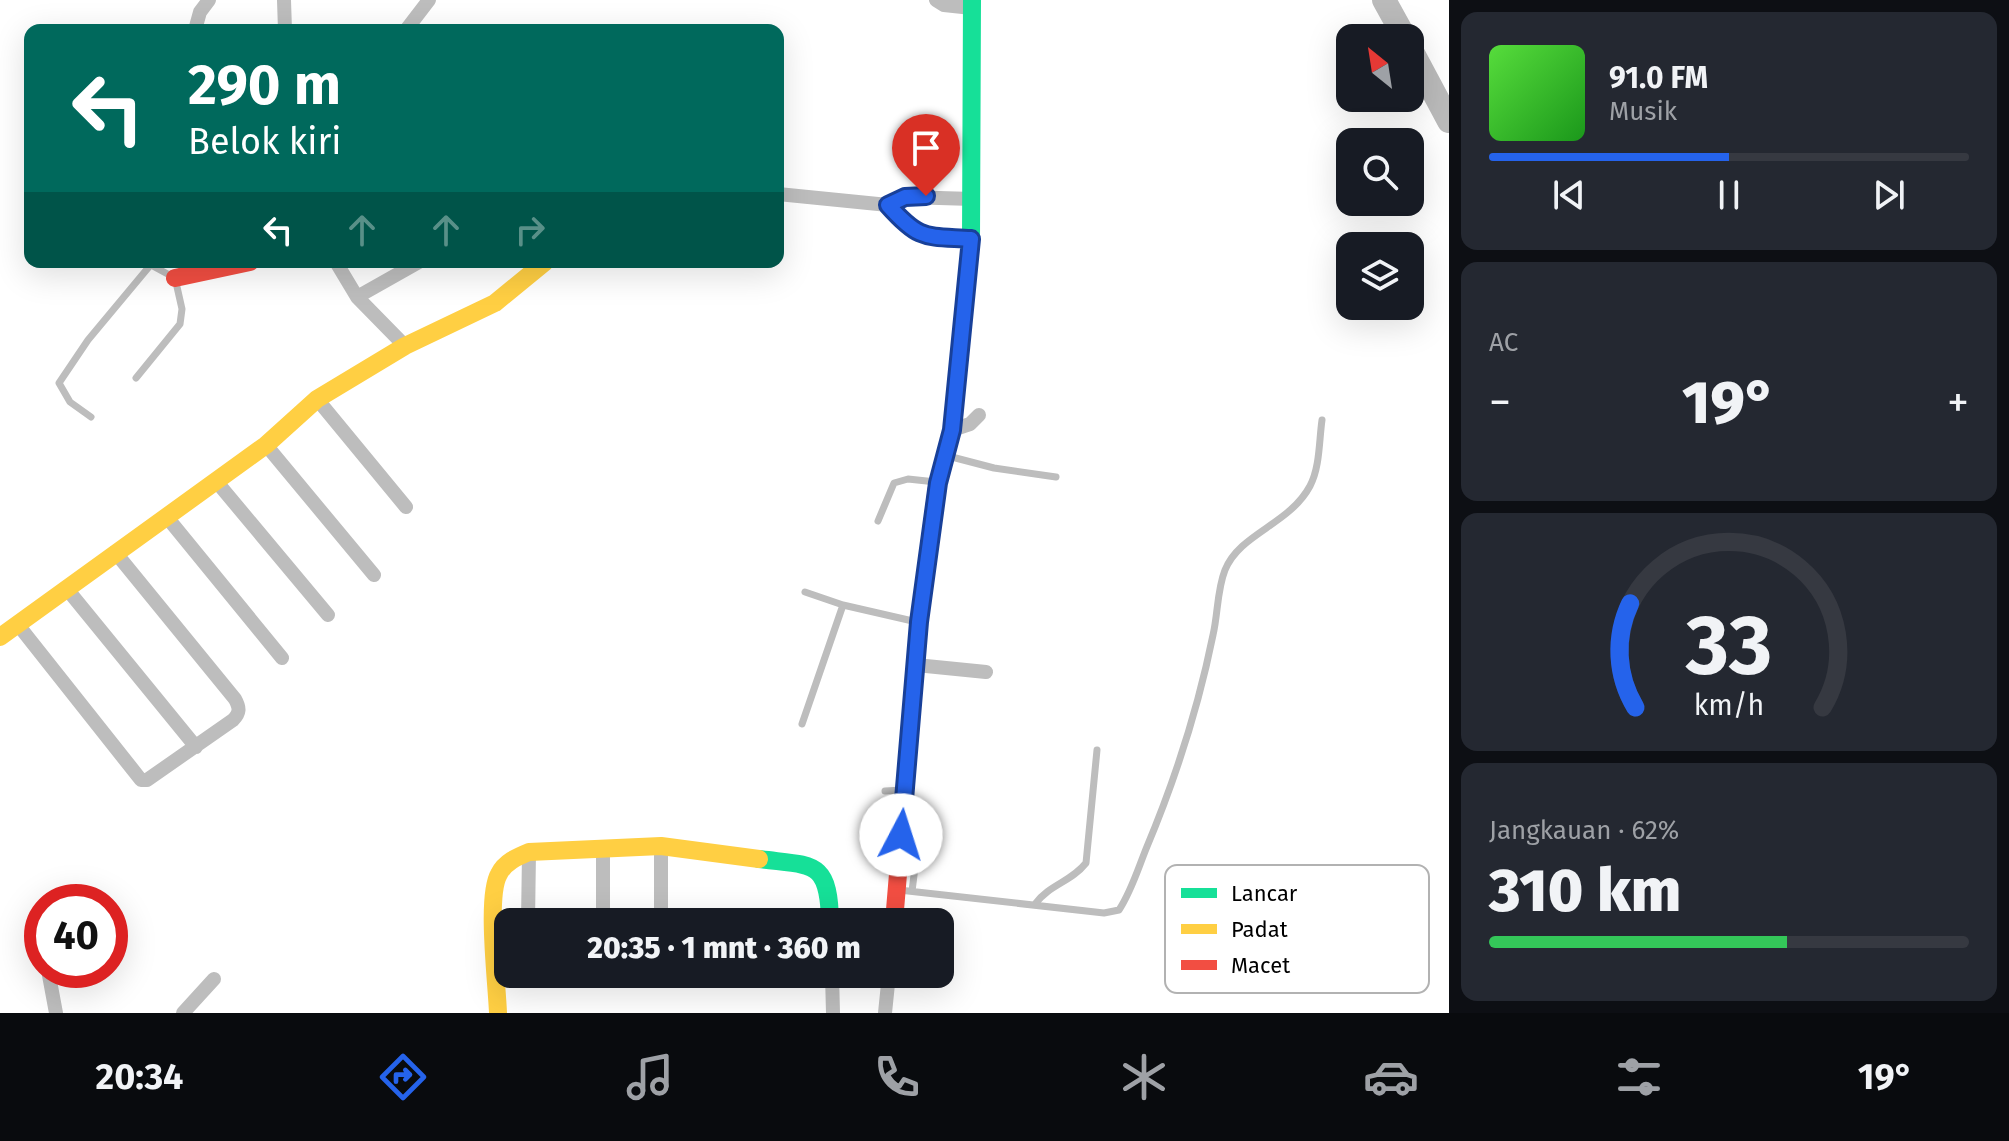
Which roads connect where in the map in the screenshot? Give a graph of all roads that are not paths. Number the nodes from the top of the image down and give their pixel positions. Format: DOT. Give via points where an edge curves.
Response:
graph roads {
  1 [pos="209,0"];
  2 [pos="284,0"];
  3 [pos="429,0"];
  4 [pos="936,0"];
  5 [pos="972,4"];
  6 [pos="197,24"];
  7 [pos="285,24"];
  8 [pos="411,24"];
  9 [pos="784,195"];
  10 [pos="973,199"];
  11 [pos="888,205"];
  12 [pos="971,239"];
  13 [pos="149,268"];
  14 [pos="159,268"];
  15 [pos="222,268"];
  16 [pos="340,268"];
  17 [pos="408,268"];
  18 [pos="530,268"];
  19 [pos="175,278"];
  20 [pos="357,297"];
  21 [pos="405,346"];
  22 [pos="136,378"];
  23 [pos="317,399"];
  24 [pos="979,415"];
  25 [pos="91,417"];
  26 [pos="1322,420"];
  27 [pos="952,430"];
  28 [pos="266,445"];
  29 [pos="946,455"];
  30 [pos="1056,477"];
  31 [pos="216,481"];
  32 [pos="938,483"];
  33 [pos="406,507"];
  34 [pos="166,516"];
  35 [pos="878,521"];
  36 [pos="115,552"];
  37 [pos="374,575"];
  38 [pos="67,589"];
  39 [pos="805,592"];
  40 [pos="843,605"];
  41 [pos="328,615"];
  42 [pos="919,622"];
  43 [pos="19,626"];
  44 [pos="0,637"];
  45 [pos="282,658"];
  46 [pos="916,665"];
  47 [pos="986,672"];
  48 [pos="802,724"];
  49 [pos="196,747"];
  50 [pos="1097,750"];
  51 [pos="885,791"];
  52 [pos="904,799"];
  53 [pos="661,846"];
  54 [pos="603,848"];
  55 [pos="529,852"];
  56 [pos="905,890"];
  57 [pos="1035,904"];
  58 [pos="528,908"];
  59 [pos="603,908"];
  60 [pos="661,908"];
  61 [pos="829,908"];
  62 [pos="899,908"];
  63 [pos="214,979"];
  64 [pos="51,988"];
  65 [pos="832,988"];
  66 [pos="888,988"];
  67 [pos="56,1013"];
  68 [pos="183,1013"];
  69 [pos="498,1013"];
  70 [pos="833,1013"];
  71 [pos="885,1013"];
  1 -- 6 [label="street"];
  2 -- 7 [label="street"];
  3 -- 8 [label="street"];
  4 -- 5 [label="street" via="944,5"];
  5 -- 10 [label="street"];
  9 -- 11 [label="street"];
  10 -- 11 [label="street" via="905,197"];
  10 -- 12 [label="street"];
  11 -- 12 [label="street" via="923,236"];
  12 -- 27 [label="street"];
  13 -- 25 [label="lane" via="59,383 70,402"];
  14 -- 19 [label="lane"];
  15 -- 19 [label="street"];
  16 -- 20 [label="street"];
  17 -- 20 [label="street"];
  18 -- 21 [label="street" via="495,303"];
  19 -- 22 [label="lane" via="180,324"];
  20 -- 21 [label="street"];
  21 -- 23 [label="street"];
  23 -- 28 [label="street"];
  23 -- 33 [label="street"];
  24 -- 27 [label="street"];
  26 -- 57 [label="lane" via="1316,468 1302,498 1232,557 1225,571 1214,635 1171,790 1119,910 1104,913"];
  27 -- 29 [label="street"];
  28 -- 31 [label="street"];
  28 -- 37 [label="street"];
  29 -- 30 [label="lane"];
  29 -- 32 [label="street"];
  31 -- 34 [label="street"];
  31 -- 41 [label="street"];
  32 -- 35 [label="lane" via="894,483"];
  32 -- 42 [label="street"];
  34 -- 36 [label="street"];
  34 -- 45 [label="street"];
  36 -- 38 [label="street"];
  36 -- 49 [label="street" via="239,706 233,720"];
  38 -- 43 [label="street"];
  38 -- 49 [label="street"];
  39 -- 40 [label="lane"];
  40 -- 42 [label="lane"];
  40 -- 48 [label="lane"];
  42 -- 46 [label="street"];
  43 -- 44 [label="street"];
  43 -- 49 [label="street" via="141,780"];
  46 -- 47 [label="street"];
  46 -- 52 [label="street"];
  50 -- 57 [label="lane" via="1086,863 1051,886"];
  51 -- 52 [label="lane"];
  52 -- 56 [label="street"];
  53 -- 54 [label="street"];
  53 -- 60 [label="street"];
  53 -- 61 [label="street" via="810,866 828,883"];
  54 -- 55 [label="street"];
  54 -- 59 [label="street"];
  55 -- 58 [label="street"];
  55 -- 69 [label="street" via="503,866 493,889"];
  56 -- 57 [label="lane"];
  56 -- 62 [label="street"];
  63 -- 68 [label="street"];
  64 -- 67 [label="street"];
  65 -- 70 [label="street"];
  66 -- 71 [label="street"];
}
